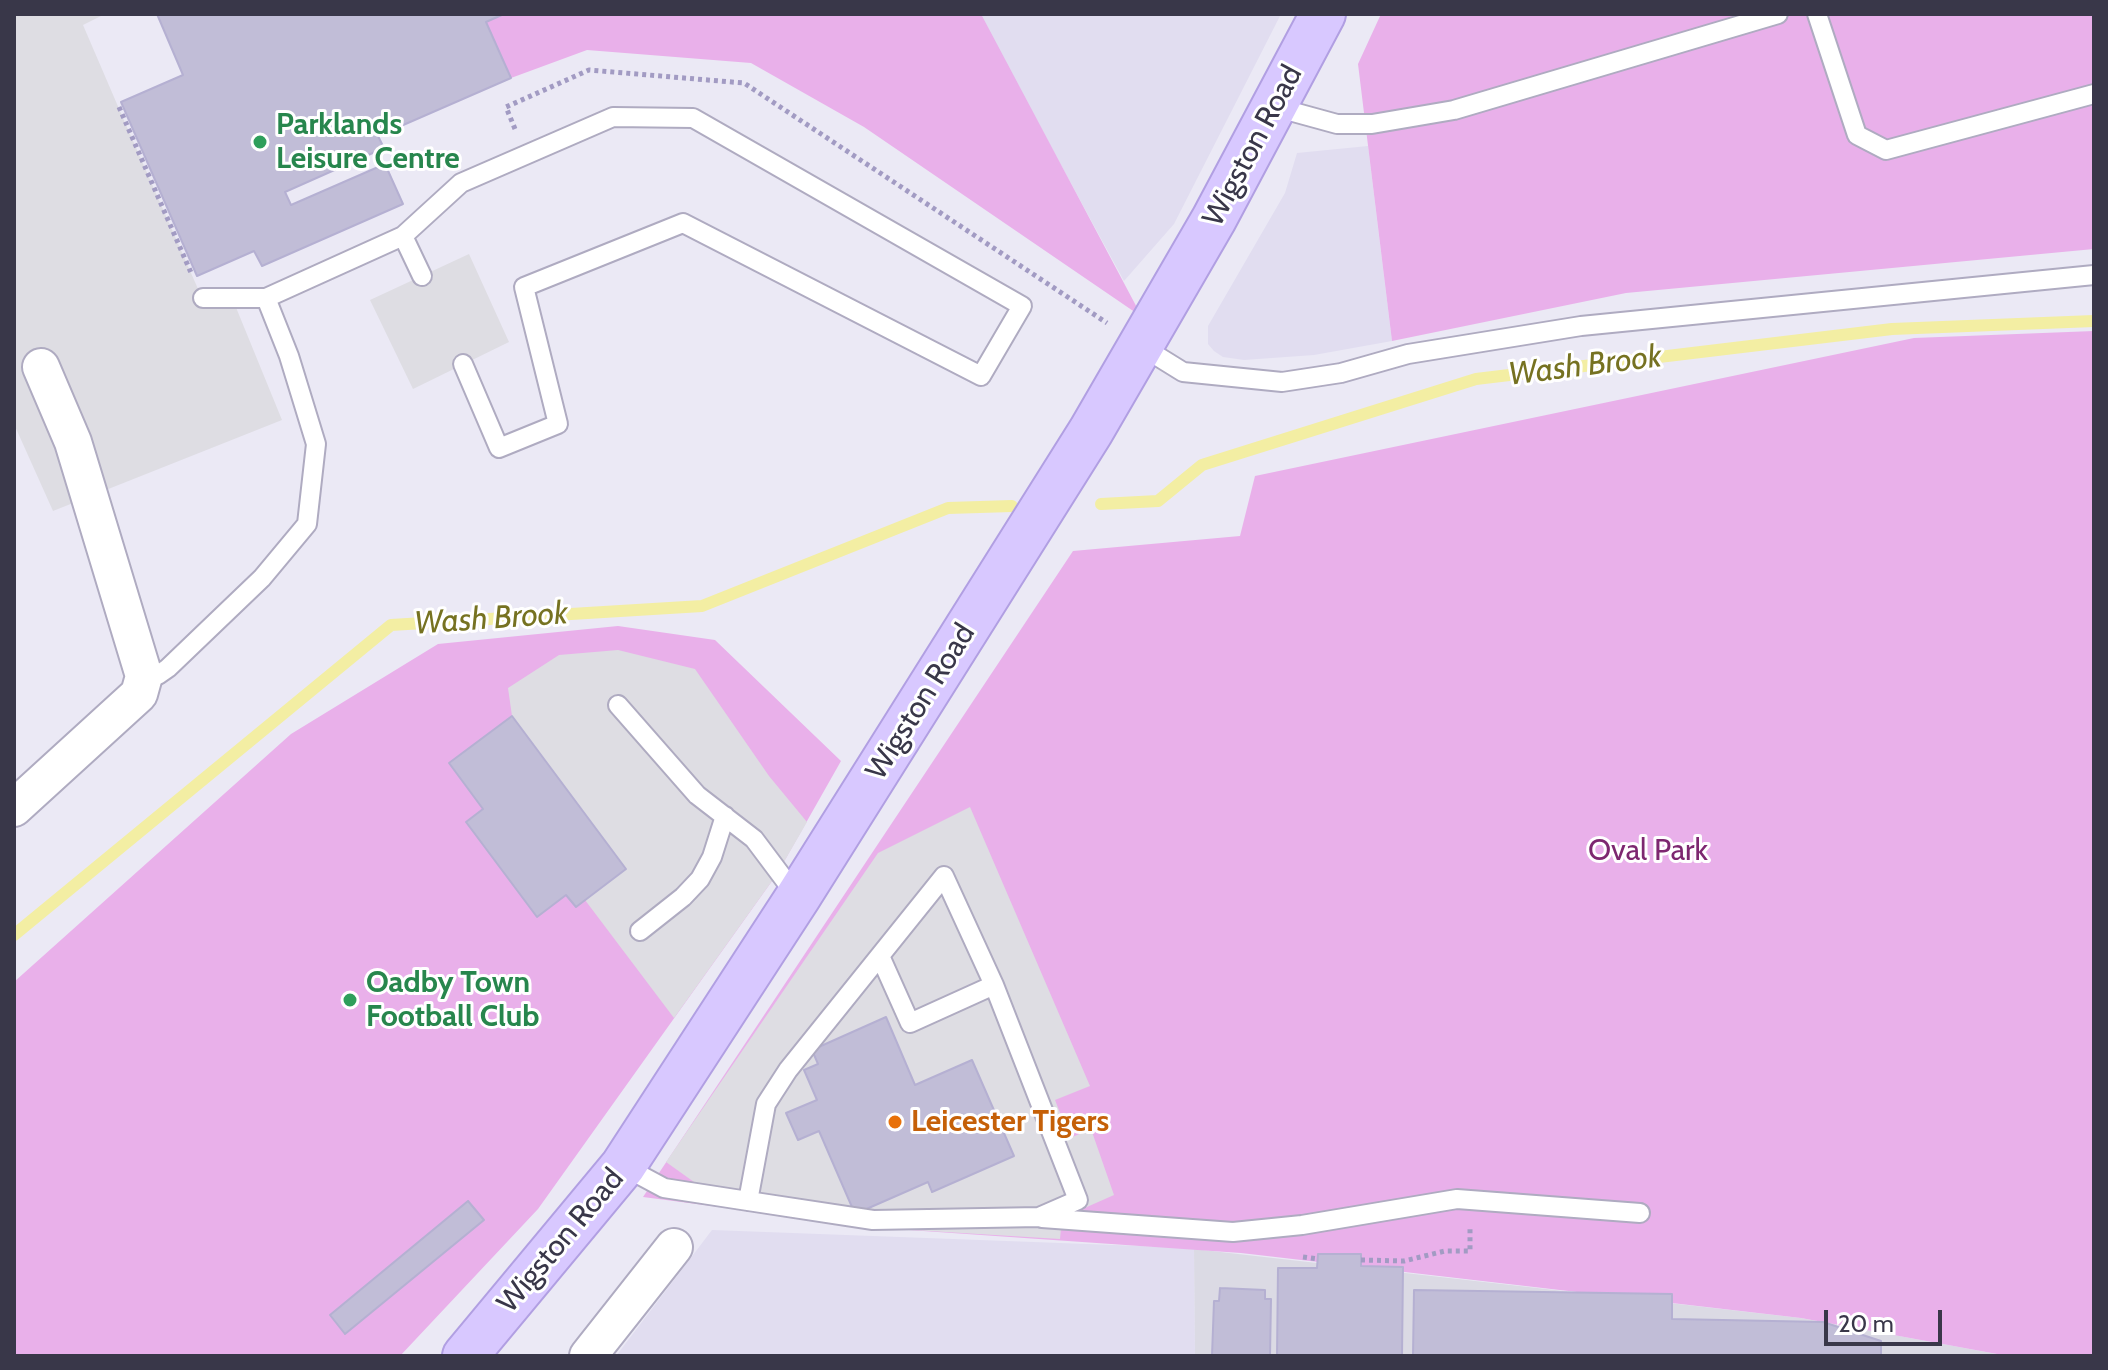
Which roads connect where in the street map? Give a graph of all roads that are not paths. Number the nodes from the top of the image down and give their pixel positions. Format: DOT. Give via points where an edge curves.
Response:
graph roads {
  1 [pos="1323,14"];
  2 [pos="1778,14"];
  3 [pos="1817,14"];
  4 [pos="2094,94"];
  5 [pos="1275,107"];
  6 [pos="403,236"];
  7 [pos="2094,275"];
  8 [pos="422,276"];
  9 [pos="203,298"];
  10 [pos="266,298"];
  11 [pos="1141,346"];
  12 [pos="463,364"];
  13 [pos="41,367"];
  14 [pos="144,676"];
  15 [pos="618,705"];
  16 [pos="14,808"];
  17 [pos="725,816"];
  18 [pos="798,897"];
  19 [pos="640,931"];
  20 [pos="880,956"];
  21 [pos="994,985"];
  22 [pos="623,1166"];
  23 [pos="748,1201"];
  24 [pos="1640,1213"];
  25 [pos="1039,1217"];
  26 [pos="674,1247"];
  27 [pos="465,1356"];
  28 [pos="588,1356"];
  1 -- 5 [label="main road, Wigston Road"];
  2 -- 5 [label="lane" via="1454,110 1372,124 1337,124"];
  3 -- 4 [label="lane" via="1857,135 1886,150"];
  5 -- 11 [label="main road, Wigston Road"];
  6 -- 8 [label="lane"];
  6 -- 10 [label="lane"];
  6 -- 12 [label="lane" via="461,183 613,117 693,118 1022,306 981,376 683,223 524,287 558,424 499,448"];
  7 -- 11 [label="lane" via="1581,326 1408,354 1341,373 1282,382 1183,372"];
  9 -- 10 [label="lane"];
  10 -- 14 [label="lane" via="316,444 307,524 262,578 168,668"];
  11 -- 18 [label="main road, Wigston Road"];
  13 -- 14 [label="street" via="73,442"];
  14 -- 16 [label="street" via="139,694"];
  15 -- 17 [label="lane" via="679,776"];
  17 -- 18 [label="lane" via="754,839"];
  17 -- 19 [label="lane" via="700,879"];
  18 -- 22 [label="main road, Wigston Road"];
  20 -- 21 [label="lane" via="910,1023"];
  20 -- 21 [label="lane" via="944,876"];
  20 -- 23 [label="lane" via="766,1104"];
  21 -- 25 [label="lane" via="1078,1200"];
  22 -- 23 [label="lane" via="664,1188"];
  22 -- 27 [label="main road, Wigston Road"];
  23 -- 25 [label="lane" via="873,1220"];
  24 -- 25 [label="lane" via="1457,1199 1233,1232"];
  26 -- 28 [label="street"];
}
